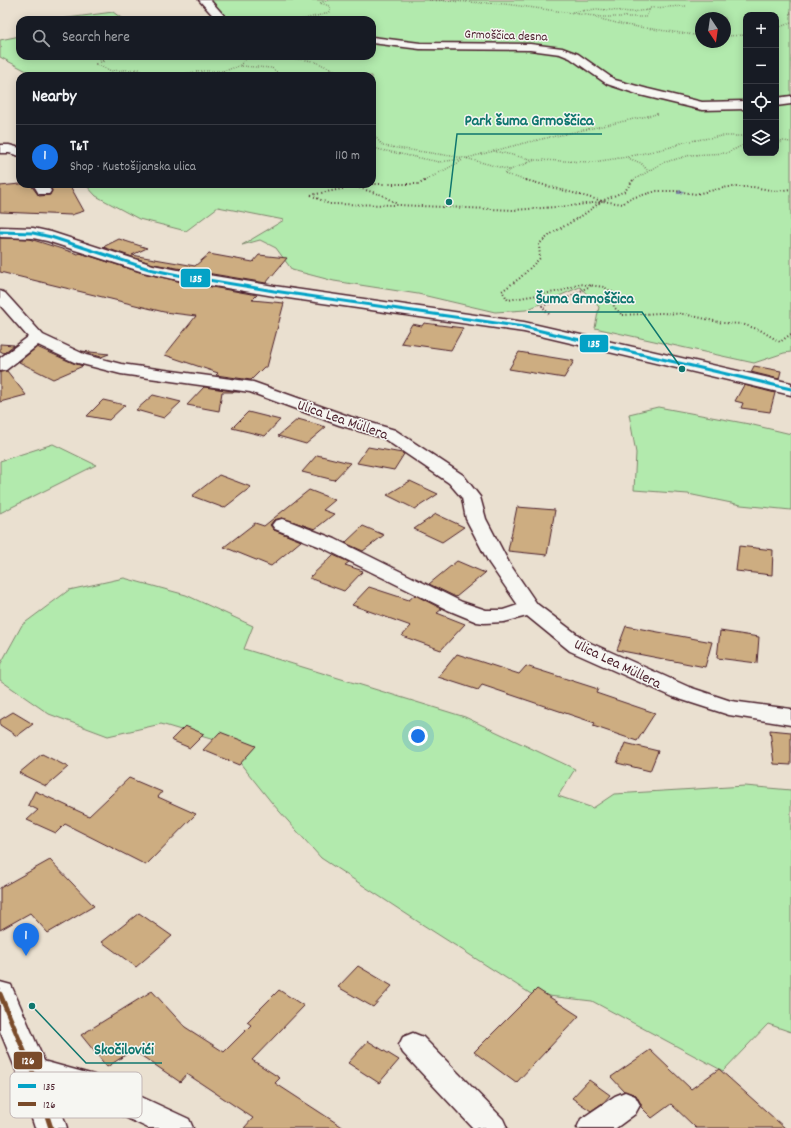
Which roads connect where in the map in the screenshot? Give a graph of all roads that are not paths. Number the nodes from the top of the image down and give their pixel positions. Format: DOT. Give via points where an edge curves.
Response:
graph roads {
  1 [pos="204,0"];
  2 [pos="218,16"];
  3 [pos="376,40"];
  4 [pos="791,100"];
  5 [pos="779,102"];
  6 [pos="743,105"];
  7 [pos="0,150"];
  8 [pos="16,151"];
  9 [pos="0,232"];
  10 [pos="0,296"];
  11 [pos="37,338"];
  12 [pos="0,366"];
  13 [pos="791,389"];
  14 [pos="282,525"];
  15 [pos="530,608"];
  16 [pos="791,717"];
  17 [pos="0,994"];
  18 [pos="413,1045"];
  19 [pos="32,1070"];
  20 [pos="39,1072"];
  21 [pos="625,1105"];
  22 [pos="142,1111"];
  23 [pos="48,1118"];
  24 [pos="51,1128"];
  25 [pos="178,1128"];
  26 [pos="492,1128"];
  27 [pos="592,1128"];
  1 -- 2 [label="street"];
  3 -- 6 [label="street, Grmoščica desna" via="420,46 530,47 562,51 574,56 611,82 644,92 702,106"];
  4 -- 5 [label="street"];
  7 -- 8 [label="street"];
  9 -- 13 [label="street" via="33,233 51,237 149,269 178,275 524,327"];
  10 -- 11 [label="street, Ulica Lea Müllera"];
  11 -- 12 [label="street"];
  11 -- 15 [label="street, Ulica Lea Müllera" via="80,359 121,369 253,386 345,421 389,434 456,479 471,497 476,519 499,563"];
  14 -- 15 [label="street" via="328,543 455,606 484,617 504,616"];
  15 -- 16 [label="street, Ulica Lea Müllera" via="578,646 681,692 729,708"];
  17 -- 19 [label="street"];
  18 -- 26 [label="street"];
  19 -- 20 [label="street"];
  21 -- 27 [label="street"];
  22 -- 25 [label="street"];
  23 -- 24 [label="street"];
}
